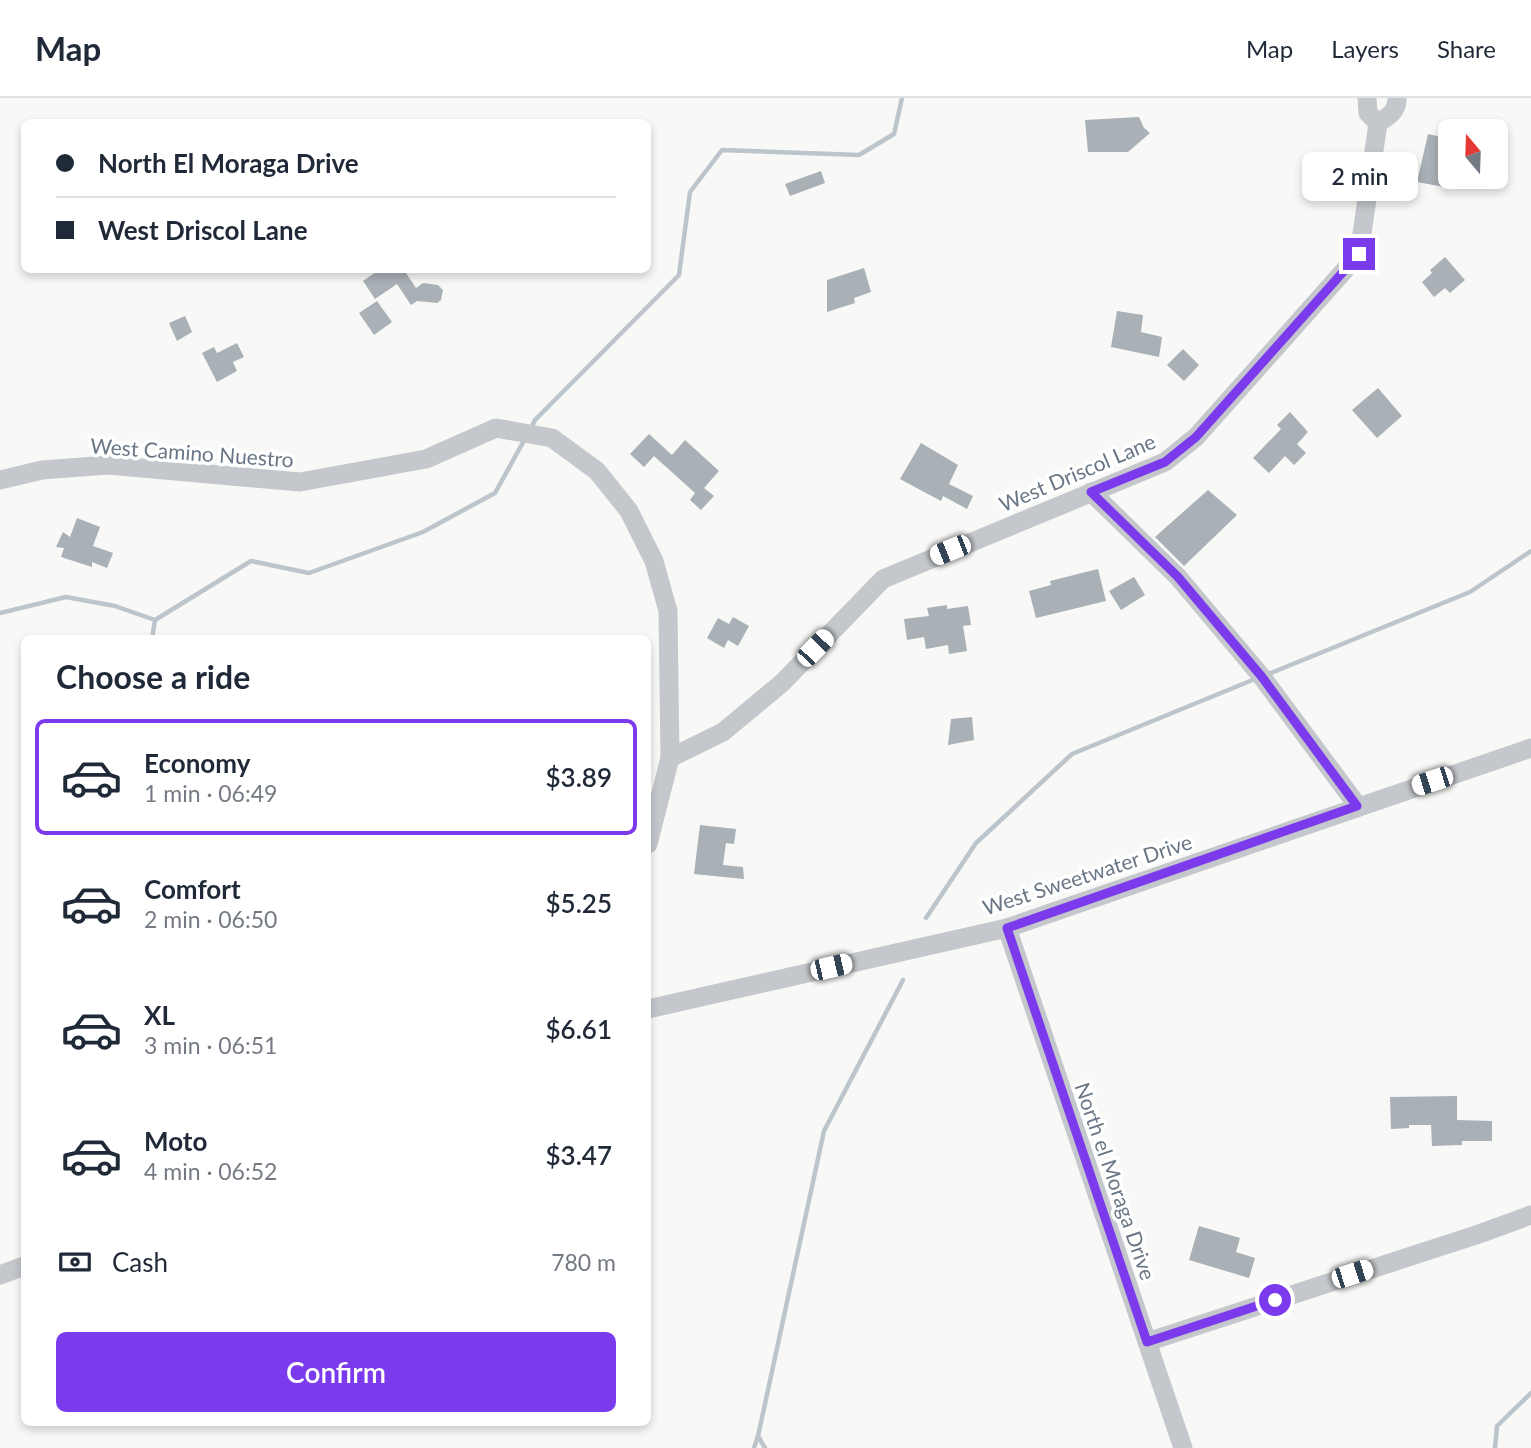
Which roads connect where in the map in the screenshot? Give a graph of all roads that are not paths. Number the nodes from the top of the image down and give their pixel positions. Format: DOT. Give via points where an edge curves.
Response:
graph roads {
  1 [pos="1367,98"];
  2 [pos="1397,98"];
  3 [pos="1378,123"];
  4 [pos="0,480"];
  5 [pos="1091,492"];
  6 [pos="1531,748"];
  7 [pos="670,758"];
  8 [pos="1357,806"];
  9 [pos="651,832"];
  10 [pos="1007,928"];
  11 [pos="651,1008"];
  12 [pos="1531,1215"];
  13 [pos="21,1267"];
  14 [pos="0,1275"];
  15 [pos="1147,1342"];
  16 [pos="1183,1448"];
  1 -- 3 [label="street" via="1368,113"];
  2 -- 3 [label="street, West Driscol Lane" via="1390,116"];
  3 -- 5 [label="street, West Driscol Lane" via="1359,254 1196,437 1165,462"];
  4 -- 7 [label="street, West Camino Nuestro" via="41,470 108,466 300,482 426,459 496,428 552,438 597,471 629,511 654,561 668,611"];
  5 -- 7 [label="street, West Driscol Lane" via="883,579 782,683 723,732"];
  5 -- 8 [label="street" via="1178,577 1262,677"];
  6 -- 8 [label="street, West Sweetwater Drive"];
  7 -- 9 [label="street, West Camino Nuestro"];
  8 -- 10 [label="street, West Sweetwater Drive"];
  10 -- 11 [label="street, West Sweetwater Drive"];
  10 -- 15 [label="street, North el Moraga Drive"];
  12 -- 15 [label="street"];
  13 -- 14 [label="street"];
  15 -- 16 [label="street, North el Moraga Drive"];
}
